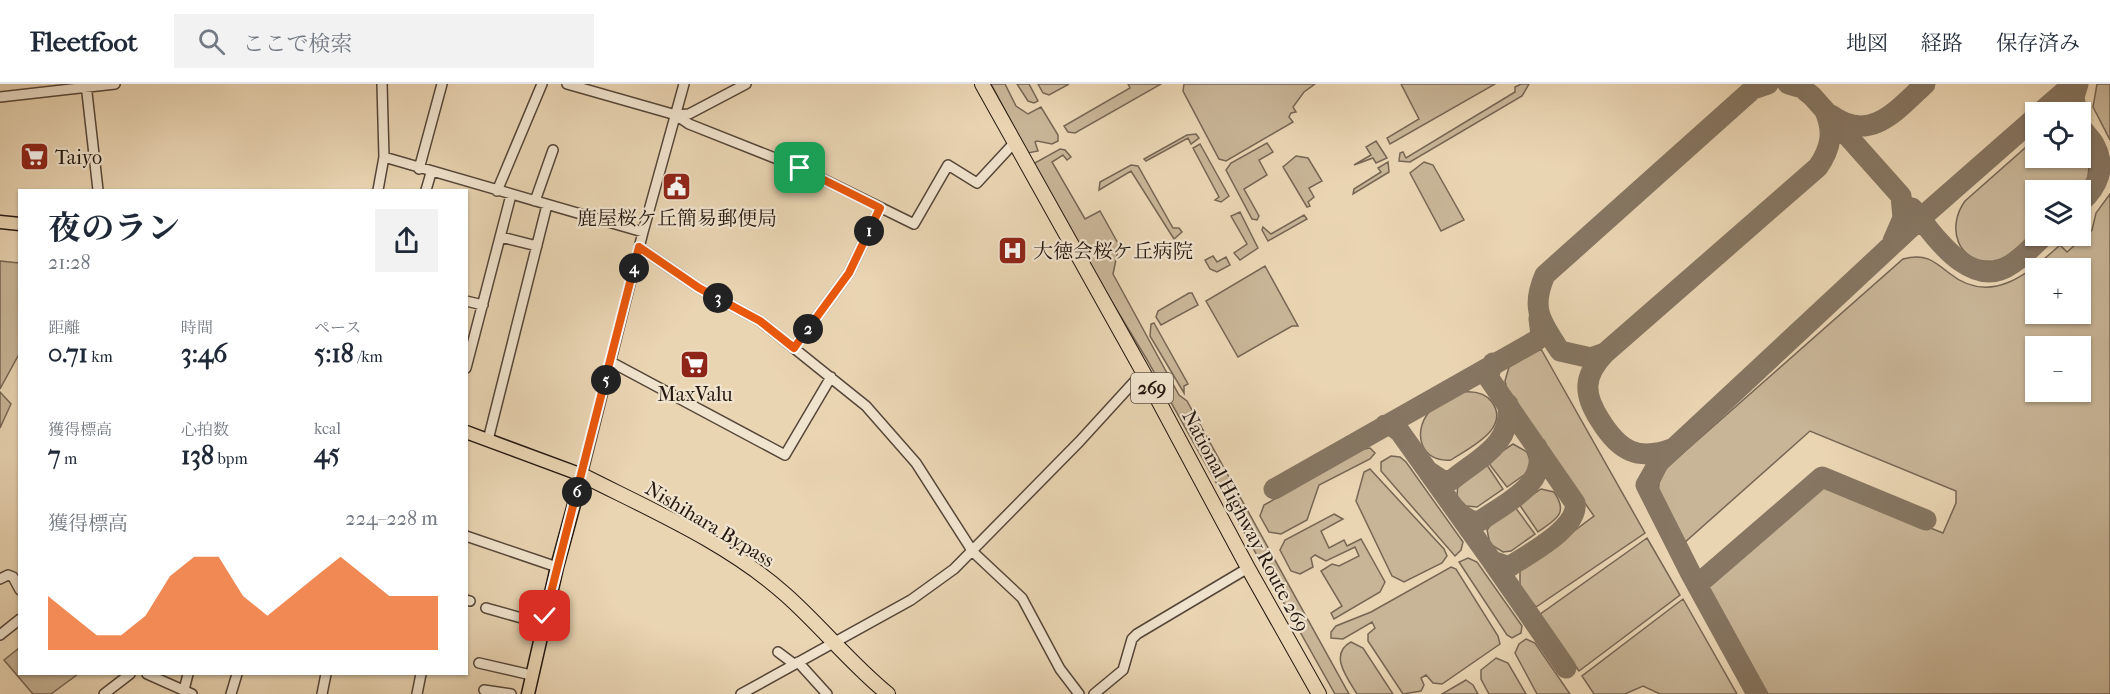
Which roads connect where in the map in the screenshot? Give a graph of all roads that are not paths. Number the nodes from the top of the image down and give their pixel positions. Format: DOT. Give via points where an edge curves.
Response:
graph roads {
  1 [pos="115,84"];
  2 [pos="382,84"];
  3 [pos="442,84"];
  4 [pos="542,84"];
  5 [pos="567,84"];
  6 [pos="684,84"];
  7 [pos="746,84"];
  8 [pos="982,84"];
  9 [pos="86,86"];
  10 [pos="0,98"];
  11 [pos="676,115"];
  12 [pos="1014,143"];
  13 [pos="553,150"];
  14 [pos="384,158"];
  15 [pos="419,169"];
  16 [pos="431,173"];
  17 [pos="98,189"];
  18 [pos="378,189"];
  19 [pos="426,189"];
  20 [pos="497,191"];
  21 [pos="511,195"];
  22 [pos="535,201"];
  23 [pos="547,205"];
  24 [pos="880,208"];
  25 [pos="0,222"];
  26 [pos="18,224"];
  27 [pos="643,232"];
  28 [pos="501,237"];
  29 [pos="537,246"];
  30 [pos="639,247"];
  31 [pos="468,301"];
  32 [pos="483,305"];
  33 [pos="794,348"];
  34 [pos="469,349"];
  35 [pos="611,362"];
  36 [pos="1143,372"];
  37 [pos="831,378"];
  38 [pos="468,433"];
  39 [pos="489,440"];
  40 [pos="582,475"];
  41 [pos="468,537"];
  42 [pos="973,552"];
  43 [pos="557,567"];
  44 [pos="1248,568"];
  45 [pos="0,579"];
  46 [pos="18,586"];
  47 [pos="486,608"];
  48 [pos="18,621"];
  49 [pos="543,624"];
  50 [pos="0,634"];
  51 [pos="834,642"];
  52 [pos="778,652"];
  53 [pos="479,663"];
  54 [pos="796,663"];
  55 [pos="129,675"];
  56 [pos="149,675"];
  57 [pos="188,675"];
  58 [pos="237,675"];
  59 [pos="326,675"];
  60 [pos="421,675"];
  61 [pos="531,675"];
  62 [pos="484,690"];
  63 [pos="190,693"];
  64 [pos="104,694"];
  65 [pos="231,694"];
  66 [pos="322,694"];
  67 [pos="417,694"];
  68 [pos="511,694"];
  69 [pos="528,694"];
  70 [pos="741,694"];
  71 [pos="827,694"];
  72 [pos="888,694"];
  73 [pos="1079,694"];
  74 [pos="1094,694"];
  75 [pos="1319,694"];
  1 -- 9 [label="street"];
  2 -- 14 [label="street"];
  3 -- 15 [label="street"];
  4 -- 20 [label="street"];
  5 -- 11 [label="street"];
  6 -- 11 [label="street"];
  7 -- 11 [label="street" via="689,114"];
  8 -- 12 [label="highway, National Highway Route 269 / 269"];
  9 -- 10 [label="street"];
  9 -- 17 [label="street"];
  11 -- 24 [label="street" via="689,124 800,168"];
  11 -- 27 [label="street"];
  12 -- 24 [label="street" via="977,183 948,165 914,224"];
  12 -- 36 [label="highway, National Highway Route 269 / 269"];
  13 -- 22 [label="street"];
  14 -- 15 [label="street"];
  14 -- 18 [label="street"];
  15 -- 16 [label="street"];
  16 -- 19 [label="street"];
  16 -- 20 [label="street"];
  20 -- 21 [label="street"];
  21 -- 22 [label="street"];
  21 -- 28 [label="street"];
  22 -- 23 [label="street"];
  23 -- 27 [label="street"];
  23 -- 29 [label="street"];
  24 -- 33 [label="street" via="849,273"];
  25 -- 26 [label="main road"];
  27 -- 30 [label="street"];
  28 -- 29 [label="street"];
  28 -- 32 [label="street"];
  29 -- 39 [label="street"];
  30 -- 33 [label="street" via="699,288 760,321"];
  30 -- 35 [label="street"];
  31 -- 32 [label="street"];
  32 -- 34 [label="street"];
  33 -- 37 [label="street"];
  35 -- 37 [label="street" via="785,455"];
  35 -- 40 [label="street"];
  36 -- 42 [label="street"];
  36 -- 44 [label="highway, National Highway Route 269 / 269"];
  37 -- 42 [label="street" via="890,430"];
  38 -- 39 [label="main road"];
  39 -- 40 [label="main road"];
  40 -- 43 [label="main road"];
  40 -- 51 [label="highway, Nishihara Bypass" via="746,564 786,594"];
  41 -- 43 [label="street"];
  42 -- 51 [label="street" via="911,600"];
  42 -- 73 [label="street" via="1022,598 1060,669"];
  43 -- 49 [label="main road"];
  44 -- 74 [label="street" via="1137,634 1123,670"];
  44 -- 75 [label="highway, National Highway Route 269 / 269"];
  45 -- 46 [label="street" via="13,577"];
  47 -- 49 [label="street"];
  48 -- 50 [label="street"];
  49 -- 61 [label="main road"];
  51 -- 54 [label="street"];
  51 -- 72 [label="highway, Nishihara Bypass"];
  52 -- 54 [label="street"];
  53 -- 61 [label="street"];
  54 -- 70 [label="street"];
  54 -- 71 [label="street"];
  55 -- 64 [label="street"];
  56 -- 63 [label="street"];
  57 -- 63 [label="street"];
  58 -- 65 [label="street"];
  59 -- 66 [label="street"];
  60 -- 67 [label="street"];
  61 -- 69 [label="main road"];
  62 -- 68 [label="street"];
}
